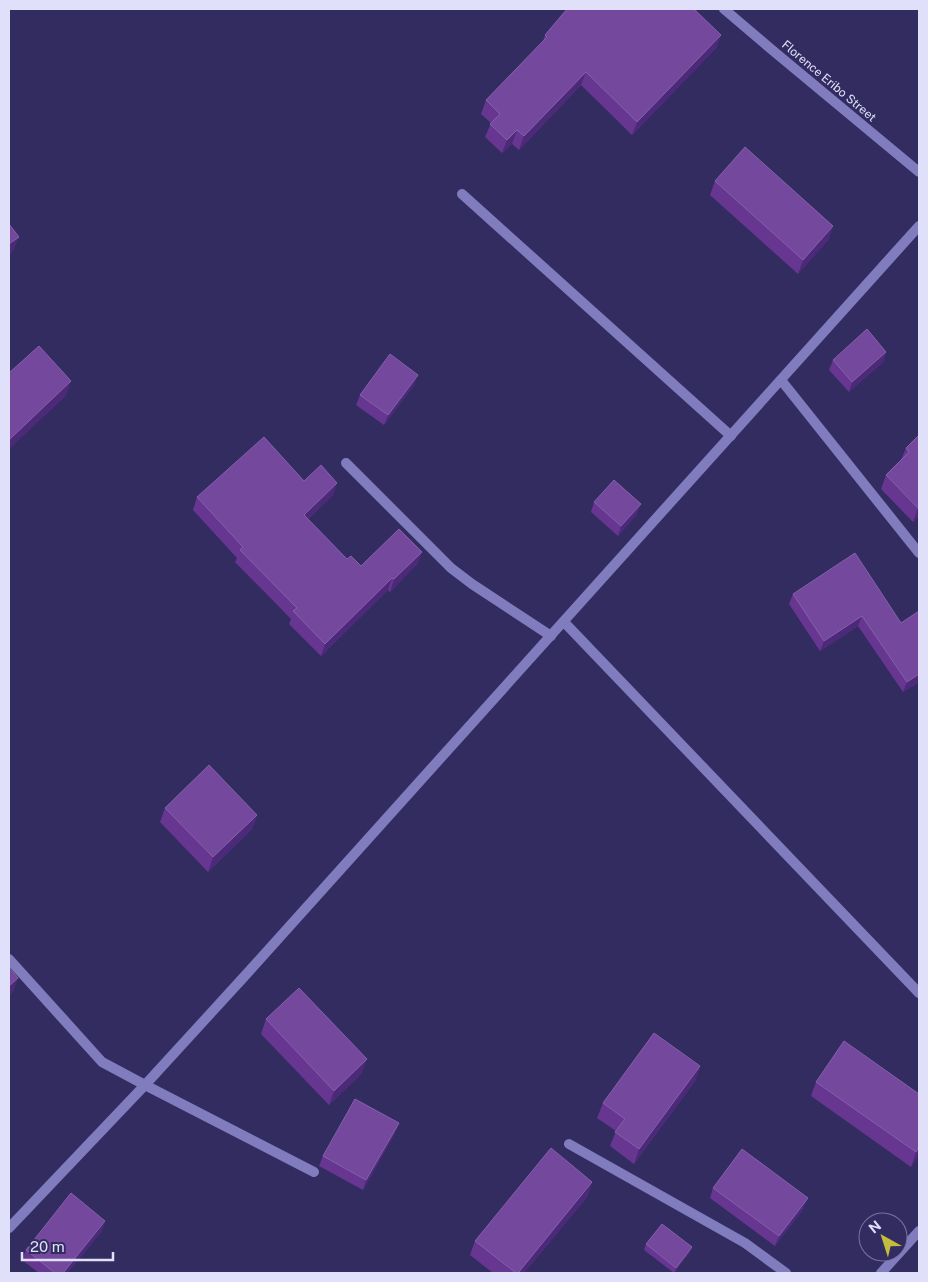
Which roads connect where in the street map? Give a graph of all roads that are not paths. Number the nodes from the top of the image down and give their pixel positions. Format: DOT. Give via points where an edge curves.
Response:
graph roads {
  1 [pos="724,9"];
  2 [pos="919,172"];
  3 [pos="462,194"];
  4 [pos="919,226"];
  5 [pos="781,380"];
  6 [pos="731,436"];
  7 [pos="346,463"];
  8 [pos="919,553"];
  9 [pos="564,622"];
  10 [pos="551,636"];
  11 [pos="9,959"];
  12 [pos="919,993"];
  13 [pos="145,1085"];
  14 [pos="569,1144"];
  15 [pos="314,1172"];
  16 [pos="9,1228"];
  17 [pos="919,1231"];
  18 [pos="786,1273"];
  19 [pos="880,1273"];
  1 -- 2 [label="street, Florence Eribo Street"];
  3 -- 6 [label="street"];
  4 -- 5 [label="street"];
  5 -- 6 [label="street"];
  5 -- 8 [label="street"];
  6 -- 9 [label="street"];
  7 -- 10 [label="street" via="451,568"];
  9 -- 10 [label="street"];
  9 -- 12 [label="street"];
  10 -- 13 [label="street"];
  11 -- 13 [label="street" via="102,1062"];
  13 -- 15 [label="street"];
  13 -- 16 [label="street"];
  14 -- 18 [label="street" via="745,1243"];
  17 -- 19 [label="street"];
}
